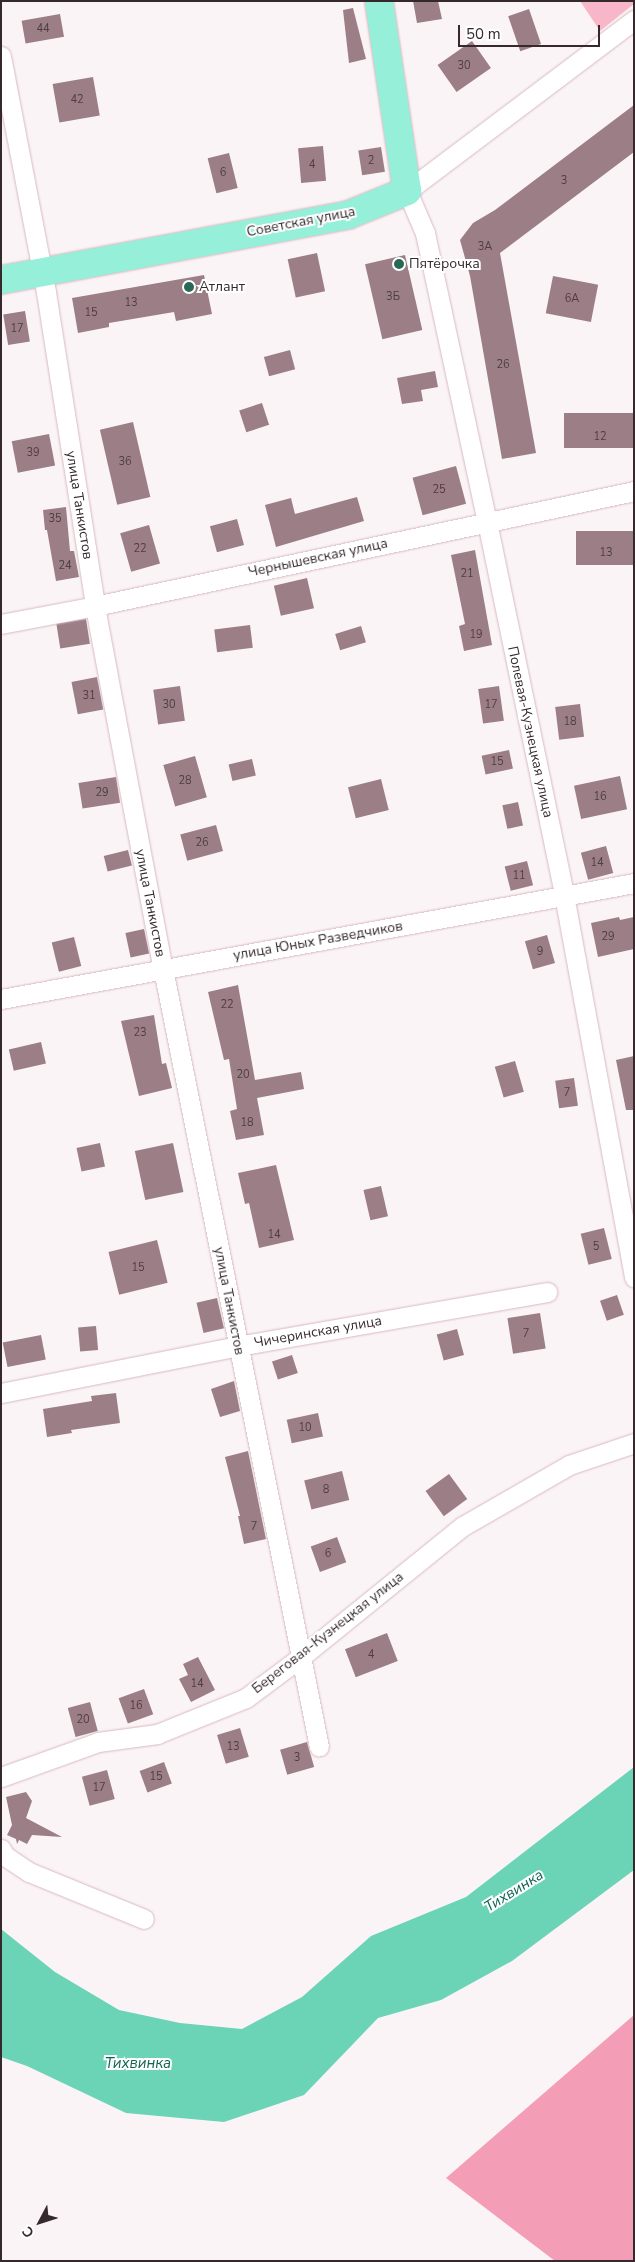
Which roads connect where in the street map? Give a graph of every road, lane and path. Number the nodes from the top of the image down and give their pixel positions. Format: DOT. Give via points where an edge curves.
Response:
graph roads {
  1 [pos="379,1"];
  2 [pos="634,20"];
  3 [pos="1,56"];
  4 [pos="407,191"];
  5 [pos="42,272"];
  6 [pos="1,280"];
  7 [pos="634,491"];
  8 [pos="487,522"];
  9 [pos="95,606"];
  10 [pos="1,624"];
  11 [pos="634,883"];
  12 [pos="564,896"];
  13 [pos="163,969"];
  14 [pos="1,999"];
  15 [pos="634,1278"];
  16 [pos="547,1292"];
  17 [pos="238,1346"];
  18 [pos="1,1393"];
  19 [pos="634,1443"];
  20 [pos="301,1657"];
  21 [pos="319,1747"];
  22 [pos="1,1777"];
  23 [pos="1,1849"];
  24 [pos="144,1919"];
  1 -- 4 [label="main road"];
  2 -- 4 [label="street, Советская улица"];
  3 -- 5 [label="street, улица Танкистов"];
  4 -- 5 [label="main road, Советская улица" via="348,215"];
  4 -- 8 [label="street, Полевая-Кузнецкая улица" via="425,233"];
  5 -- 6 [label="main road, Советская улица"];
  5 -- 9 [label="street, улица Танкистов"];
  7 -- 8 [label="street, Чернышевская улица"];
  8 -- 9 [label="street, Чернышевская улица"];
  8 -- 12 [label="street, Полевая-Кузнецкая улица"];
  9 -- 10 [label="street, Чернышевская улица"];
  9 -- 13 [label="street, улица Танкистов"];
  11 -- 12 [label="street, улица Юных Разведчиков"];
  12 -- 13 [label="street, улица Юных Разведчиков"];
  12 -- 15 [label="street, Полевая-Кузнецкая улица"];
  13 -- 14 [label="street, улица Юных Разведчиков"];
  13 -- 17 [label="street, улица Танкистов"];
  16 -- 17 [label="street, Чичеринская улица"];
  17 -- 18 [label="street, Чичеринская улица"];
  17 -- 20 [label="street, улица Танкистов"];
  19 -- 20 [label="street, Береговая-Кузнецкая улица" via="569,1466 463,1526"];
  20 -- 21 [label="street, улица Танкистов"];
  20 -- 22 [label="street, Береговая-Кузнецкая улица" via="246,1698 157,1734 98,1742"];
  23 -- 24 [label="street" via="5,1856 29,1872"];
}
